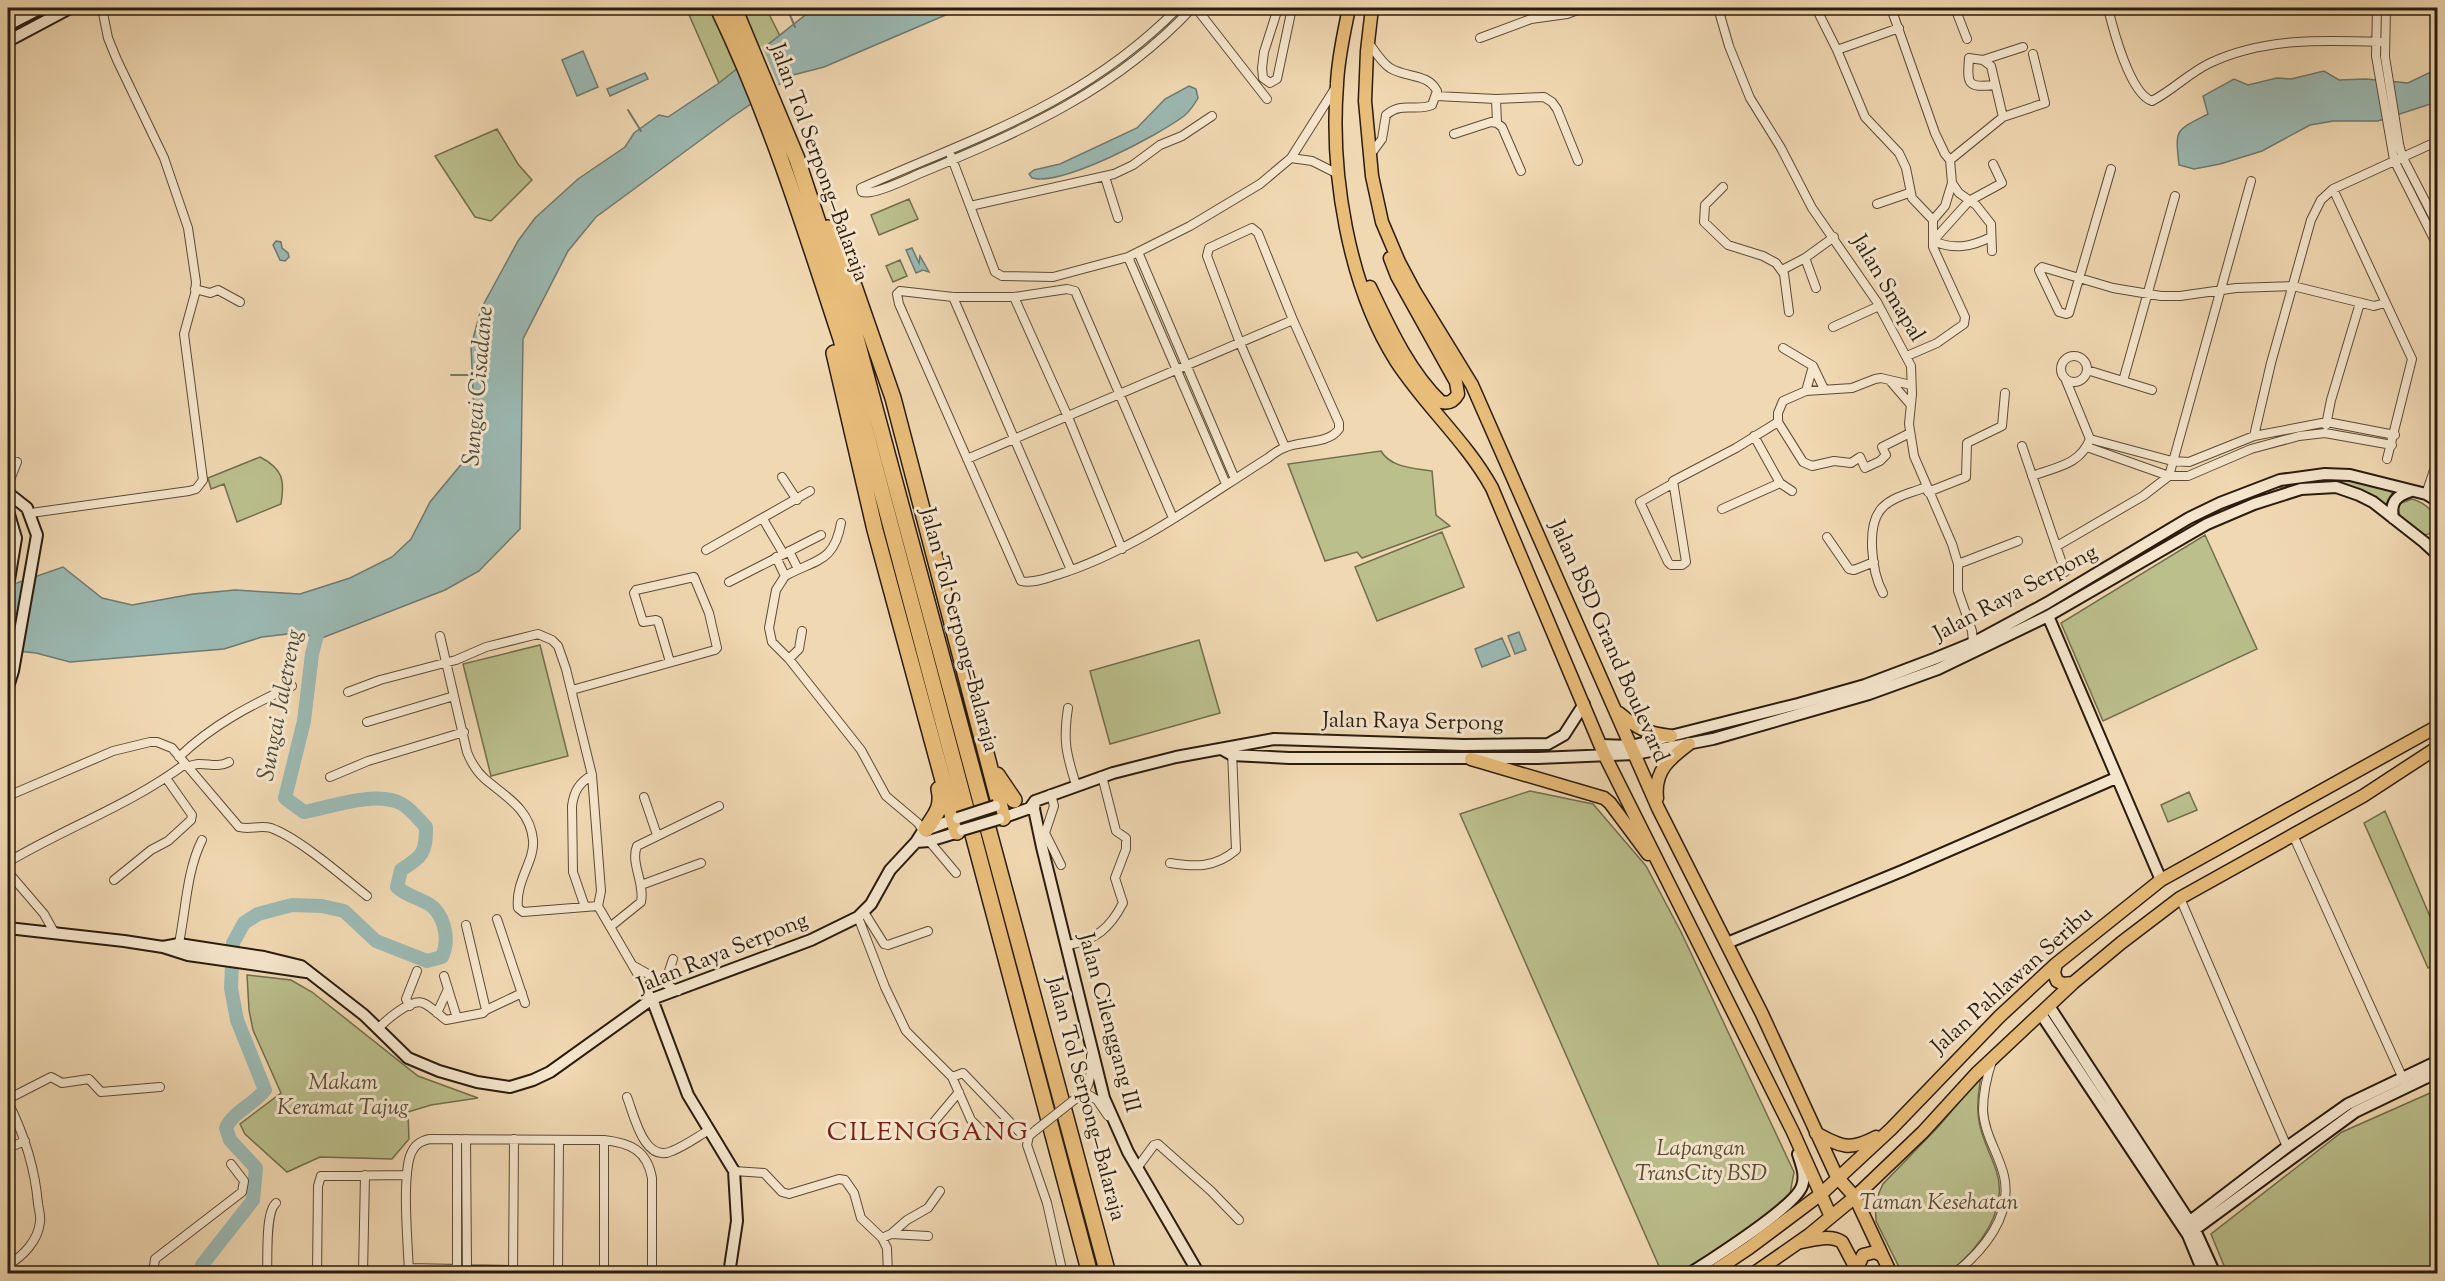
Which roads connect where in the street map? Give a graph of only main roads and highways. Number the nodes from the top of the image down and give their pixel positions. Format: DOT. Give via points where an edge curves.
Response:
graph roads {
  1 [pos="41,8"];
  2 [pos="70,8"];
  3 [pos="718,8"];
  4 [pos="734,8"];
  5 [pos="1348,8"];
  6 [pos="1372,8"];
  7 [pos="9,25"];
  8 [pos="12,39"];
  9 [pos="802,195"];
  10 [pos="1382,222"];
  11 [pos="1347,226"];
  12 [pos="842,339"];
  13 [pos="2258,488"];
  14 [pos="2411,491"];
  15 [pos="8,493"];
  16 [pos="2264,501"];
  17 [pos="2438,501"];
  18 [pos="8,511"];
  19 [pos="2393,518"];
  20 [pos="2424,542"];
  21 [pos="2438,542"];
  22 [pos="2131,554"];
  23 [pos="2438,555"];
  24 [pos="2137,564"];
  25 [pos="8,586"];
  26 [pos="2048,616"];
  27 [pos="1933,665"];
  28 [pos="8,687"];
  29 [pos="1584,704"];
  30 [pos="1615,710"];
  31 [pos="2438,726"];
  32 [pos="931,736"];
  33 [pos="1671,736"];
  34 [pos="1274,739"];
  35 [pos="1689,744"];
  36 [pos="2438,747"];
  37 [pos="1602,749"];
  38 [pos="1633,750"];
  39 [pos="1229,751"];
  40 [pos="1272,757"];
  41 [pos="1471,759"];
  42 [pos="2116,778"];
  43 [pos="1035,801"];
  44 [pos="1658,808"];
  45 [pos="1002,810"];
  46 [pos="958,825"];
  47 [pos="926,834"];
  48 [pos="2161,880"];
  49 [pos="1669,882"];
  50 [pos="8,928"];
  51 [pos="1727,943"];
  52 [pos="2056,964"];
  53 [pos="2073,983"];
  54 [pos="652,999"];
  55 [pos="2045,1010"];
  56 [pos="2438,1061"];
  57 [pos="2438,1072"];
  58 [pos="2404,1081"];
  59 [pos="1791,1129"];
  60 [pos="1815,1129"];
  61 [pos="1891,1129"];
  62 [pos="1837,1177"];
  63 [pos="1821,1194"];
  64 [pos="1855,1197"];
  65 [pos="1832,1217"];
  66 [pos="2189,1228"];
  67 [pos="1800,1242"];
  68 [pos="1881,1255"];
  69 [pos="1858,1271"];
  70 [pos="729,1274"];
  71 [pos="1090,1274"];
  72 [pos="1108,1274"];
  73 [pos="1199,1274"];
  74 [pos="1689,1274"];
  75 [pos="1710,1274"];
  76 [pos="1752,1274"];
  77 [pos="1891,1274"];
  78 [pos="2204,1274"];
  79 [pos="2215,1274"];
  1 -- 7 [label="main road"];
  2 -- 8 [label="main road"];
  3 -- 9 [label="highway, Jalan Tol Serpong–Balaraja"];
  4 -- 9 [label="highway, Jalan Tol Serpong–Balaraja" via="779,112"];
  5 -- 11 [label="main road, Jalan BSD Grand Boulevard" via="1336,86 1338,174"];
  6 -- 10 [label="main road, Jalan BSD Grand Boulevard" via="1365,100 1369,156"];
  7 -- 8 [label="main road"];
  9 -- 12 [label="highway, Jalan Tol Serpong–Balaraja"];
  9 -- 45 [label="highway" via="846,263 871,330 893,398"];
  10 -- 11 [label="main road" via="1397,276 1458,388 1457,397 1447,403 1435,396 1386,321"];
  10 -- 30 [label="main road, Jalan BSD Grand Boulevard" via="1415,292 1472,385"];
  11 -- 29 [label="main road, Jalan BSD Grand Boulevard" via="1358,274 1379,329 1396,361 1470,453 1492,488"];
  12 -- 32 [label="highway" via="875,530"];
  12 -- 71 [label="highway, Jalan Tol Serpong–Balaraja"];
  12 -- 72 [label="highway, Jalan Tol Serpong–Balaraja"];
  13 -- 14 [label="main road, Jalan Raya Serpong" via="2292,477 2335,474"];
  13 -- 16 [label="main road"];
  13 -- 22 [label="main road, Jalan Raya Serpong" via="2189,518"];
  14 -- 17 [label="main road, Jalan Raya Serpong"];
  14 -- 19 [label="main road" via="2391,504"];
  15 -- 28 [label="main road" via="31,513 37,535"];
  16 -- 19 [label="main road, Jalan Raya Serpong" via="2301,489 2336,488 2373,502"];
  16 -- 24 [label="main road, Jalan Raya Serpong" via="2207,524"];
  18 -- 25 [label="main road" via="15,538"];
  19 -- 20 [label="main road, Jalan Raya Serpong"];
  20 -- 21 [label="main road"];
  20 -- 23 [label="main road, Jalan Raya Serpong"];
  22 -- 24 [label="main road"];
  22 -- 27 [label="main road, Jalan Raya Serpong"];
  24 -- 26 [label="main road, Jalan Raya Serpong"];
  26 -- 27 [label="main road, Jalan Raya Serpong"];
  26 -- 42 [label="main road"];
  27 -- 33 [label="main road, Jalan Raya Serpong"];
  27 -- 35 [label="main road, Jalan Raya Serpong" via="1869,694"];
  29 -- 34 [label="main road, Jalan Raya Serpong" via="1564,735 1542,745"];
  29 -- 37 [label="main road, Jalan BSD Grand Boulevard"];
  30 -- 33 [label="main road" via="1637,728"];
  30 -- 38 [label="main road, Jalan BSD Grand Boulevard"];
  31 -- 48 [label="main road, Jalan Pahlawan Seribu"];
  32 -- 46 [label="highway"];
  32 -- 47 [label="highway" via="941,800 940,810"];
  33 -- 38 [label="main road, Jalan Raya Serpong"];
  34 -- 39 [label="main road, Jalan Raya Serpong"];
  34 -- 40 [label="main road"];
  35 -- 38 [label="main road, Jalan Raya Serpong"];
  35 -- 44 [label="main road" via="1659,774"];
  36 -- 53 [label="main road, Jalan Pahlawan Seribu" via="2363,796 2180,898"];
  37 -- 38 [label="main road, Jalan Raya Serpong"];
  37 -- 41 [label="main road, Jalan Raya Serpong" via="1538,758"];
  37 -- 49 [label="main road, Jalan BSD Grand Boulevard"];
  38 -- 44 [label="main road, Jalan BSD Grand Boulevard"];
  39 -- 40 [label="main road, Jalan Raya Serpong"];
  39 -- 43 [label="main road, Jalan Raya Serpong" via="1176,757 1076,784"];
  40 -- 41 [label="main road, Jalan Raya Serpong"];
  41 -- 49 [label="main road" via="1604,798"];
  42 -- 48 [label="main road"];
  42 -- 51 [label="main road"];
  43 -- 45 [label="main road, Jalan Raya Serpong" via="1030,808"];
  43 -- 45 [label="main road, Jalan Raya Serpong" via="1027,797"];
  43 -- 73 [label="main road, Jalan Cilenggang III" via="1042,847 1104,1098 1137,1168"];
  44 -- 51 [label="main road, Jalan BSD Grand Boulevard"];
  45 -- 46 [label="main road, Jalan Raya Serpong, bridge"];
  46 -- 47 [label="main road, Jalan Raya Serpong"];
  47 -- 54 [label="main road, Jalan Raya Serpong" via="890,870 861,914 811,940"];
  48 -- 52 [label="main road, Jalan Pahlawan Seribu"];
  49 -- 59 [label="main road, Jalan BSD Grand Boulevard"];
  50 -- 54 [label="main road, Jalan Raya Serpong" via="292,962 333,990 408,1058 477,1082 510,1087 550,1072"];
  51 -- 60 [label="main road, Jalan BSD Grand Boulevard"];
  52 -- 53 [label="main road" via="2057,981"];
  52 -- 61 [label="main road, Jalan Pahlawan Seribu"];
  53 -- 55 [label="main road, Jalan Pahlawan Seribu"];
  54 -- 70 [label="main road" via="688,1095 734,1171 737,1221"];
  55 -- 64 [label="main road, Jalan Pahlawan Seribu"];
  55 -- 66 [label="main road"];
  56 -- 58 [label="main road"];
  57 -- 58 [label="main road"];
  58 -- 66 [label="main road"];
  58 -- 66 [label="main road" via="2348,1104 2287,1147"];
  59 -- 60 [label="main road" via="1803,1135"];
  59 -- 63 [label="main road, Jalan BSD Grand Boulevard"];
  59 -- 74 [label="main road" via="1803,1171 1803,1184 1797,1195"];
  60 -- 61 [label="main road" via="1835,1144 1847,1147 1865,1143"];
  60 -- 62 [label="main road, Jalan BSD Grand Boulevard"];
  61 -- 62 [label="main road, Jalan Pahlawan Seribu"];
  62 -- 63 [label="main road, Jalan Pahlawan Seribu"];
  62 -- 64 [label="main road, Jalan BSD Grand Boulevard"];
  63 -- 65 [label="main road, Jalan BSD Grand Boulevard"];
  63 -- 75 [label="main road, Jalan Pahlawan Seribu"];
  64 -- 65 [label="main road, Jalan Pahlawan Seribu"];
  64 -- 68 [label="main road, Jalan BSD Grand Boulevard"];
  65 -- 67 [label="main road, Jalan Pahlawan Seribu"];
  66 -- 78 [label="main road"];
  66 -- 79 [label="main road"];
  67 -- 69 [label="main road" via="1830,1238 1842,1242"];
  67 -- 76 [label="main road, Jalan Pahlawan Seribu"];
  68 -- 69 [label="main road" via="1863,1255"];
  68 -- 77 [label="main road, Jalan BSD Grand Boulevard"];
}
